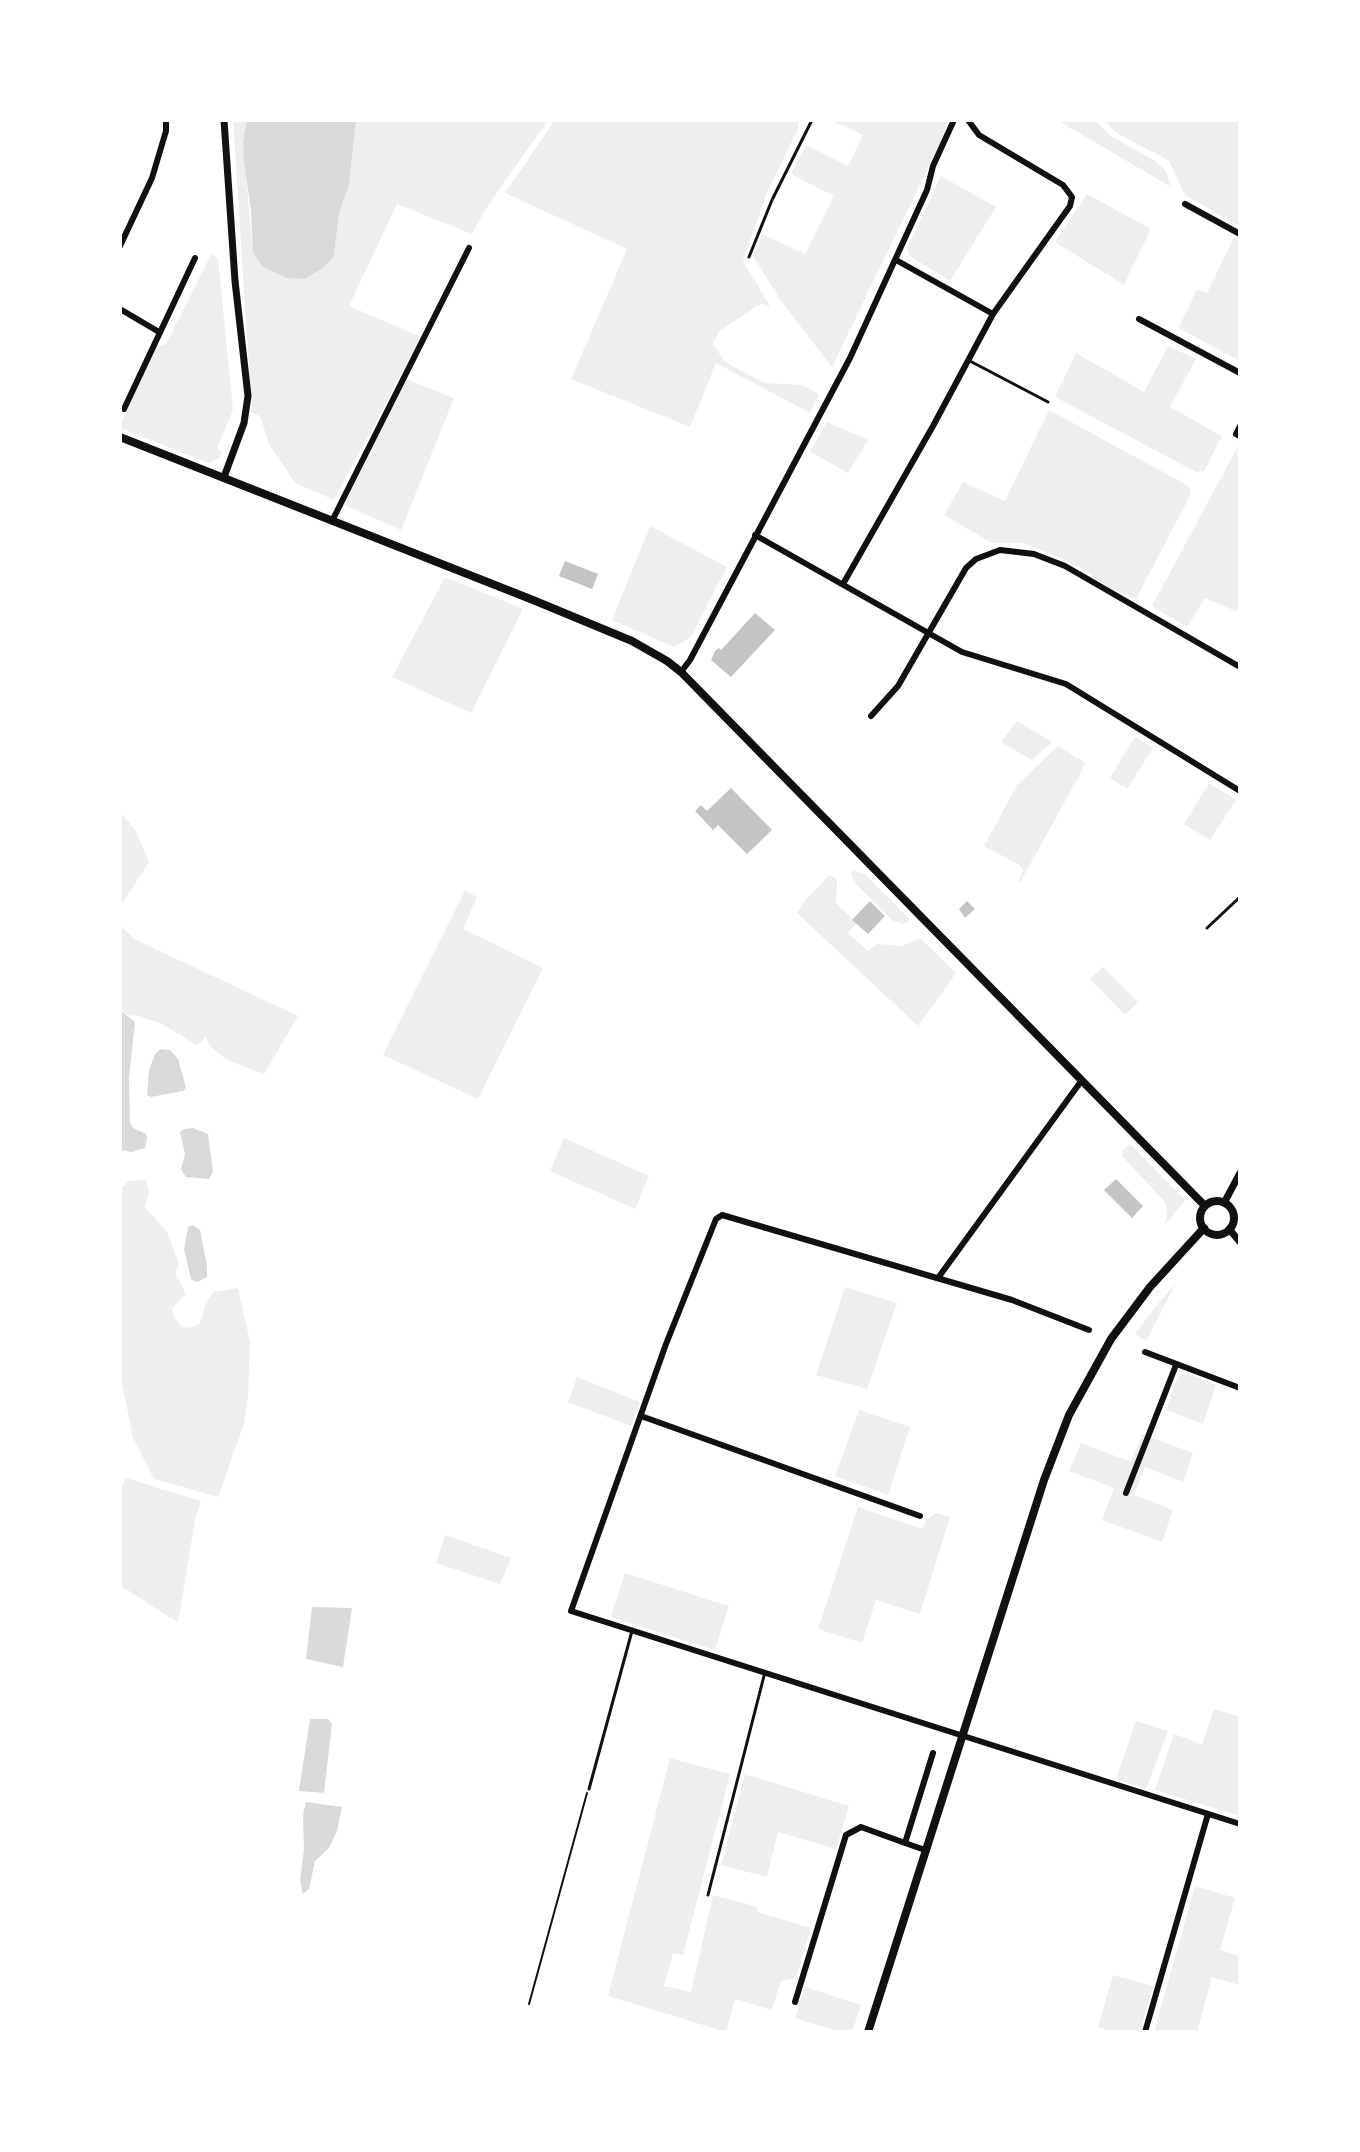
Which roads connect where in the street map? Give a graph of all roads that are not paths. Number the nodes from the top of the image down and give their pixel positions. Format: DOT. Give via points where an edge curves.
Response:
graph roads {
  1 [pos="166,120"];
  2 [pos="224,120"];
  3 [pos="812,120"];
  4 [pos="954,120"];
  5 [pos="968,120"];
  6 [pos="1185,204"];
  7 [pos="1240,234"];
  8 [pos="120,246"];
  9 [pos="469,248"];
  10 [pos="749,257"];
  11 [pos="195,258"];
  12 [pos="896,260"];
  13 [pos="120,309"];
  14 [pos="993,314"];
  15 [pos="1139,319"];
  16 [pos="159,332"];
  17 [pos="968,360"];
  18 [pos="1240,373"];
  19 [pos="1048,402"];
  20 [pos="124,409"];
  21 [pos="1240,426"];
  22 [pos="1240,436"];
  23 [pos="120,437"];
  24 [pos="224,477"];
  25 [pos="332,521"];
  26 [pos="755,535"];
  27 [pos="843,584"];
  28 [pos="928,634"];
  29 [pos="1240,667"];
  30 [pos="681,672"];
  31 [pos="871,716"];
  32 [pos="1240,791"];
  33 [pos="1240,897"];
  34 [pos="1207,928"];
  35 [pos="1082,1080"];
  36 [pos="1240,1173"];
  37 [pos="1224,1203"];
  38 [pos="1205,1206"];
  39 [pos="1204,1228"];
  40 [pos="1229,1229"];
  41 [pos="1240,1242"];
  42 [pos="938,1278"];
  43 [pos="1089,1330"];
  44 [pos="1145,1352"];
  45 [pos="1176,1365"];
  46 [pos="1240,1388"];
  47 [pos="641,1416"];
  48 [pos="1126,1493"];
  49 [pos="920,1516"];
  50 [pos="632,1630"];
  51 [pos="765,1672"];
  52 [pos="961,1735"];
  53 [pos="933,1753"];
  54 [pos="589,1789"];
  55 [pos="1208,1814"];
  56 [pos="1240,1824"];
  57 [pos="905,1843"];
  58 [pos="925,1850"];
  59 [pos="708,1895"];
  60 [pos="795,2002"];
  61 [pos="868,2032"];
  62 [pos="1145,2032"];
  1 -- 8 [label="street" via="152,178"];
  2 -- 24 [label="street" via="248,396"];
  3 -- 10 [label="lane"];
  4 -- 12 [label="street"];
  5 -- 14 [label="street" via="979,135 1063,185 1072,197"];
  6 -- 7 [label="street"];
  9 -- 25 [label="street"];
  11 -- 16 [label="street"];
  12 -- 14 [label="street"];
  12 -- 26 [label="street" via="837,384"];
  13 -- 16 [label="street"];
  14 -- 17 [label="street"];
  15 -- 18 [label="street"];
  16 -- 20 [label="street"];
  17 -- 19 [label="lane"];
  17 -- 27 [label="street"];
  21 -- 22 [label="street"];
  23 -- 24 [label="main road"];
  24 -- 25 [label="main road"];
  25 -- 30 [label="main road" via="632,641"];
  26 -- 27 [label="street"];
  26 -- 30 [label="street"];
  27 -- 28 [label="street"];
  28 -- 29 [label="street" via="966,568 988,553 1018,551 1065,566"];
  28 -- 31 [label="street" via="898,686"];
  28 -- 32 [label="street" via="975,657 1066,684"];
  30 -- 35 [label="main road"];
  33 -- 34 [label="lane"];
  35 -- 38 [label="main road"];
  35 -- 42 [label="street"];
  36 -- 37 [label="street"];
  37 -- 38 [label="main road"];
  37 -- 40 [label="main road" via="1233,1215"];
  38 -- 39 [label="main road" via="1200,1217"];
  39 -- 40 [label="main road" via="1216,1234"];
  39 -- 52 [label="main road" via="1111,1339 1069,1415"];
  40 -- 41 [label="street"];
  42 -- 43 [label="street"];
  42 -- 47 [label="street" via="722,1215 708,1238"];
  44 -- 45 [label="street"];
  45 -- 46 [label="street"];
  45 -- 48 [label="street"];
  47 -- 49 [label="street"];
  47 -- 50 [label="street" via="571,1611"];
  50 -- 51 [label="street"];
  50 -- 54 [label="lane"];
  51 -- 52 [label="street"];
  51 -- 59 [label="lane"];
  52 -- 55 [label="street"];
  52 -- 58 [label="main road"];
  53 -- 57 [label="street"];
  55 -- 56 [label="street"];
  55 -- 62 [label="street"];
  57 -- 58 [label="street"];
  57 -- 60 [label="street" via="861,1827 846,1835"];
  58 -- 61 [label="main road"];
}
